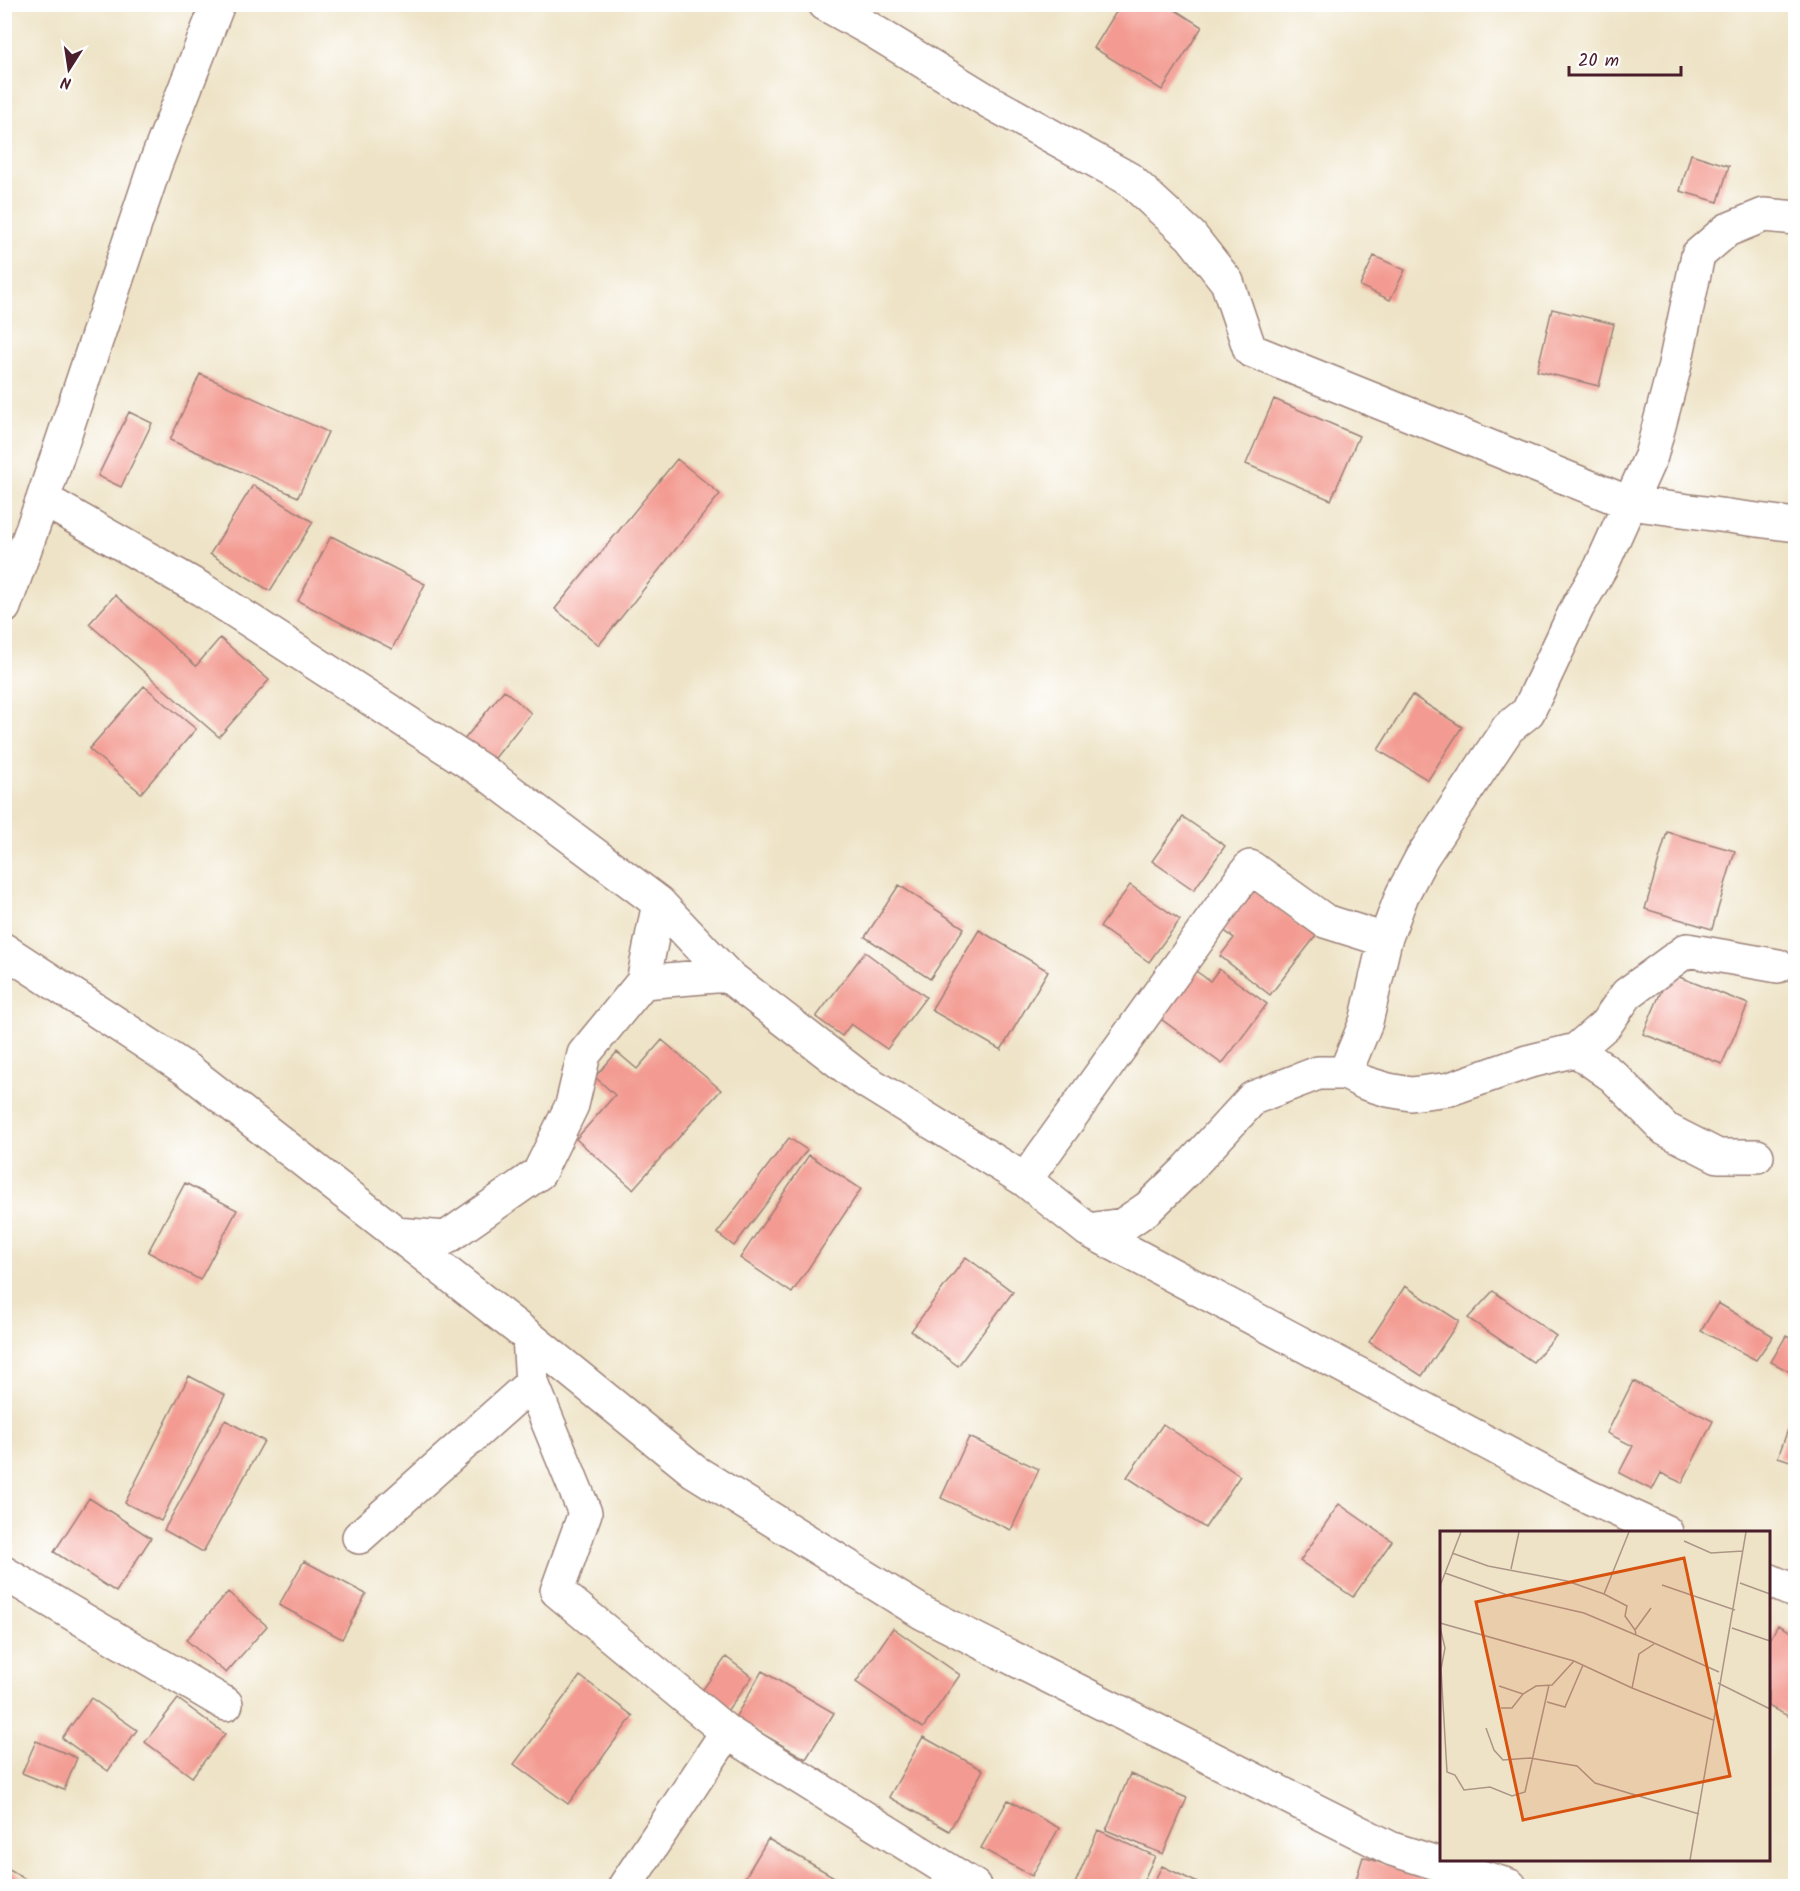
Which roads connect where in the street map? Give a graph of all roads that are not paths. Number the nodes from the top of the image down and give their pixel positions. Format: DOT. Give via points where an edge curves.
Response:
graph roads {
  1 [pos="218,4"];
  2 [pos="825,4"];
  3 [pos="1796,218"];
  4 [pos="43,499"];
  5 [pos="1629,502"];
  6 [pos="1796,525"];
  7 [pos="4,607"];
  8 [pos="659,903"];
  9 [pos="1385,940"];
  10 [pos="4,950"];
  11 [pos="1778,966"];
  12 [pos="727,975"];
  13 [pos="643,982"];
  14 [pos="1576,1050"];
  15 [pos="1345,1073"];
  16 [pos="1757,1156"];
  17 [pos="1025,1180"];
  18 [pos="1088,1230"];
  19 [pos="396,1233"];
  20 [pos="529,1337"];
  21 [pos="532,1383"];
  22 [pos="1662,1531"];
  23 [pos="359,1537"];
  24 [pos="4,1573"];
  25 [pos="1770,1581"];
  26 [pos="1796,1592"];
  27 [pos="226,1704"];
  28 [pos="727,1732"];
  29 [pos="626,1887"];
  30 [pos="974,1887"];
  31 [pos="1510,1887"];
  1 -- 4 [label="street" via="155,165"];
  2 -- 5 [label="street" via="1129,179 1191,236 1227,282 1250,350"];
  3 -- 5 [label="street" via="1764,215 1726,230 1698,255 1651,456"];
  4 -- 7 [label="street"];
  4 -- 8 [label="street" via="201,589 477,768"];
  5 -- 6 [label="street"];
  5 -- 9 [label="street" via="1528,712 1508,728 1422,856"];
  8 -- 12 [label="street"];
  8 -- 13 [label="street"];
  9 -- 15 [label="street" via="1366,1022"];
  9 -- 17 [label="street" via="1325,921 1250,867"];
  10 -- 19 [label="street" via="189,1071"];
  11 -- 14 [label="street" via="1687,950 1627,994 1606,1024"];
  12 -- 13 [label="street"];
  12 -- 17 [label="street" via="859,1077"];
  13 -- 19 [label="street" via="584,1054 572,1105 539,1173 446,1238"];
  14 -- 15 [label="street" via="1527,1062 1450,1089 1411,1094 1365,1083"];
  14 -- 16 [label="street" via="1613,1076 1665,1129 1718,1156"];
  15 -- 18 [label="street" via="1318,1072 1253,1098 1148,1208 1123,1225"];
  17 -- 18 [label="street"];
  18 -- 22 [label="street" via="1587,1496"];
  19 -- 20 [label="street"];
  20 -- 21 [label="street"];
  20 -- 31 [label="street" via="694,1470 922,1613 1392,1849"];
  21 -- 23 [label="street"];
  21 -- 28 [label="street" via="585,1513 557,1591"];
  24 -- 27 [label="street"];
  25 -- 26 [label="street"];
  28 -- 29 [label="street"];
  28 -- 30 [label="street"];
}
